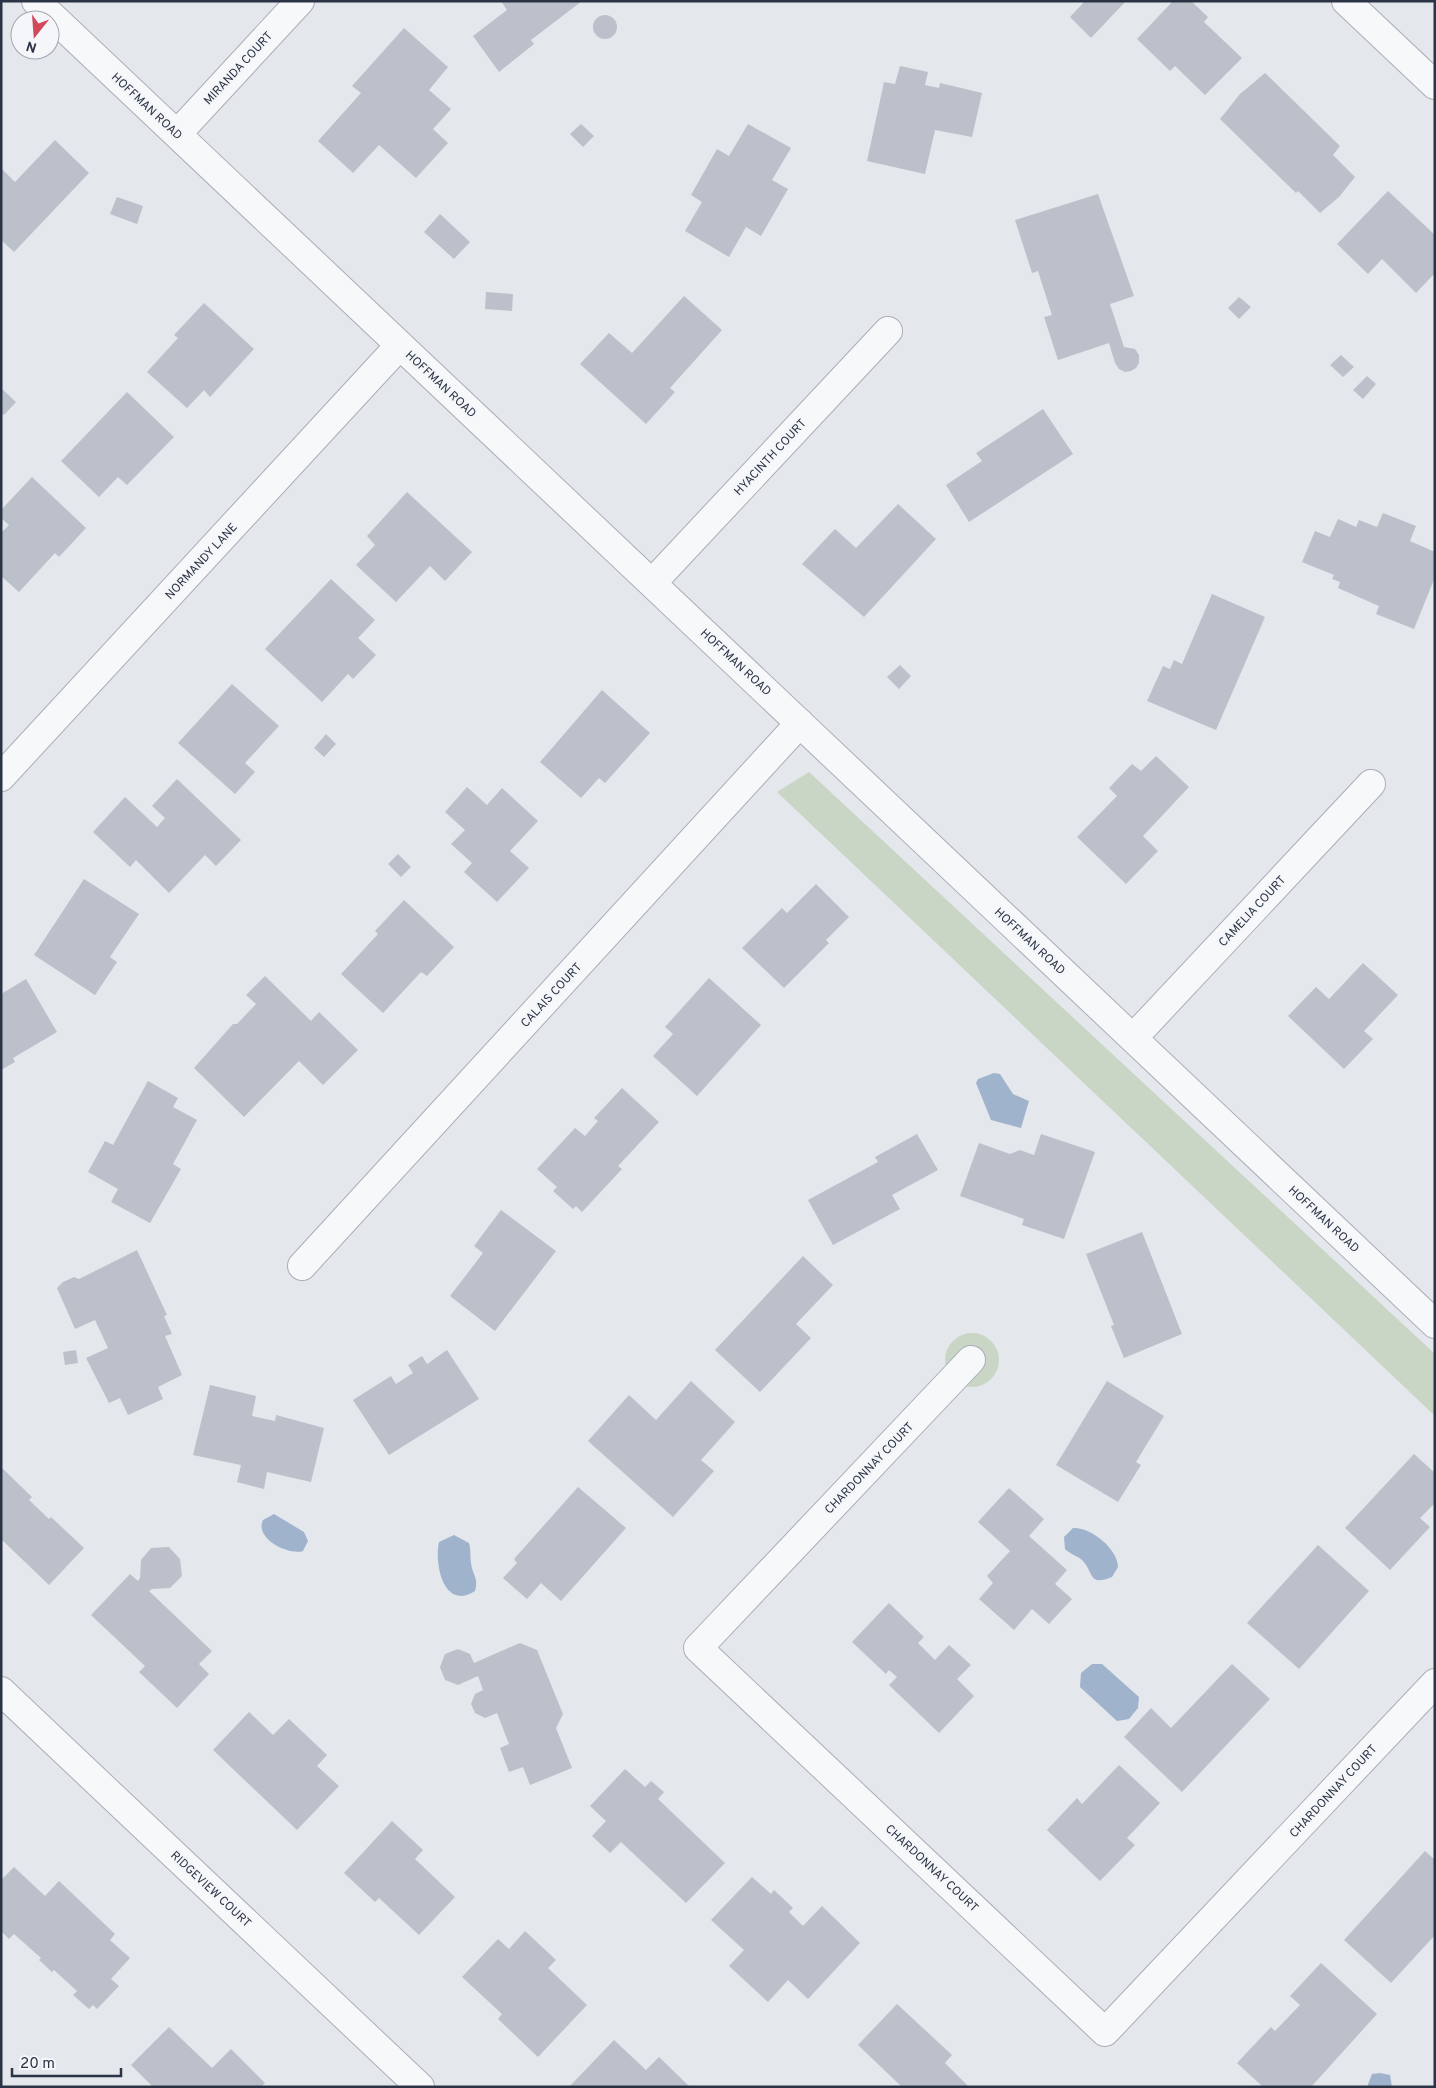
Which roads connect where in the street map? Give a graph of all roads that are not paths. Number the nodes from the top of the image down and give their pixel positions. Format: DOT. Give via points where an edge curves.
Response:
graph roads {
  1 [pos="36,1"];
  2 [pos="300,1"];
  3 [pos="1346,1"];
  4 [pos="1435,85"];
  5 [pos="177,134"];
  6 [pos="888,331"];
  7 [pos="400,345"];
  8 [pos="652,583"];
  9 [pos="800,723"];
  10 [pos="1,777"];
  11 [pos="1371,784"];
  12 [pos="1133,1038"];
  13 [pos="302,1266"];
  14 [pos="1435,1324"];
  15 [pos="972,1360"];
  16 [pos="1435,1683"];
  17 [pos="5,1700"];
  18 [pos="420,2087"];
  1 -- 5 [label="street, HOFFMAN ROAD"];
  2 -- 5 [label="street, MIRANDA COURT"];
  3 -- 4 [label="street"];
  5 -- 7 [label="street, HOFFMAN ROAD"];
  6 -- 8 [label="street, HYACINTH COURT"];
  7 -- 8 [label="street, HOFFMAN ROAD"];
  7 -- 10 [label="street, NORMANDY LANE"];
  8 -- 9 [label="street, HOFFMAN ROAD"];
  9 -- 12 [label="street, HOFFMAN ROAD"];
  9 -- 13 [label="street, CALAIS COURT"];
  11 -- 12 [label="street, CAMELIA COURT"];
  12 -- 14 [label="street, HOFFMAN ROAD"];
  15 -- 16 [label="street, CHARDONNAY COURT" via="698,1648 1105,2032"];
  17 -- 18 [label="street, RIDGEVIEW COURT"];
}
